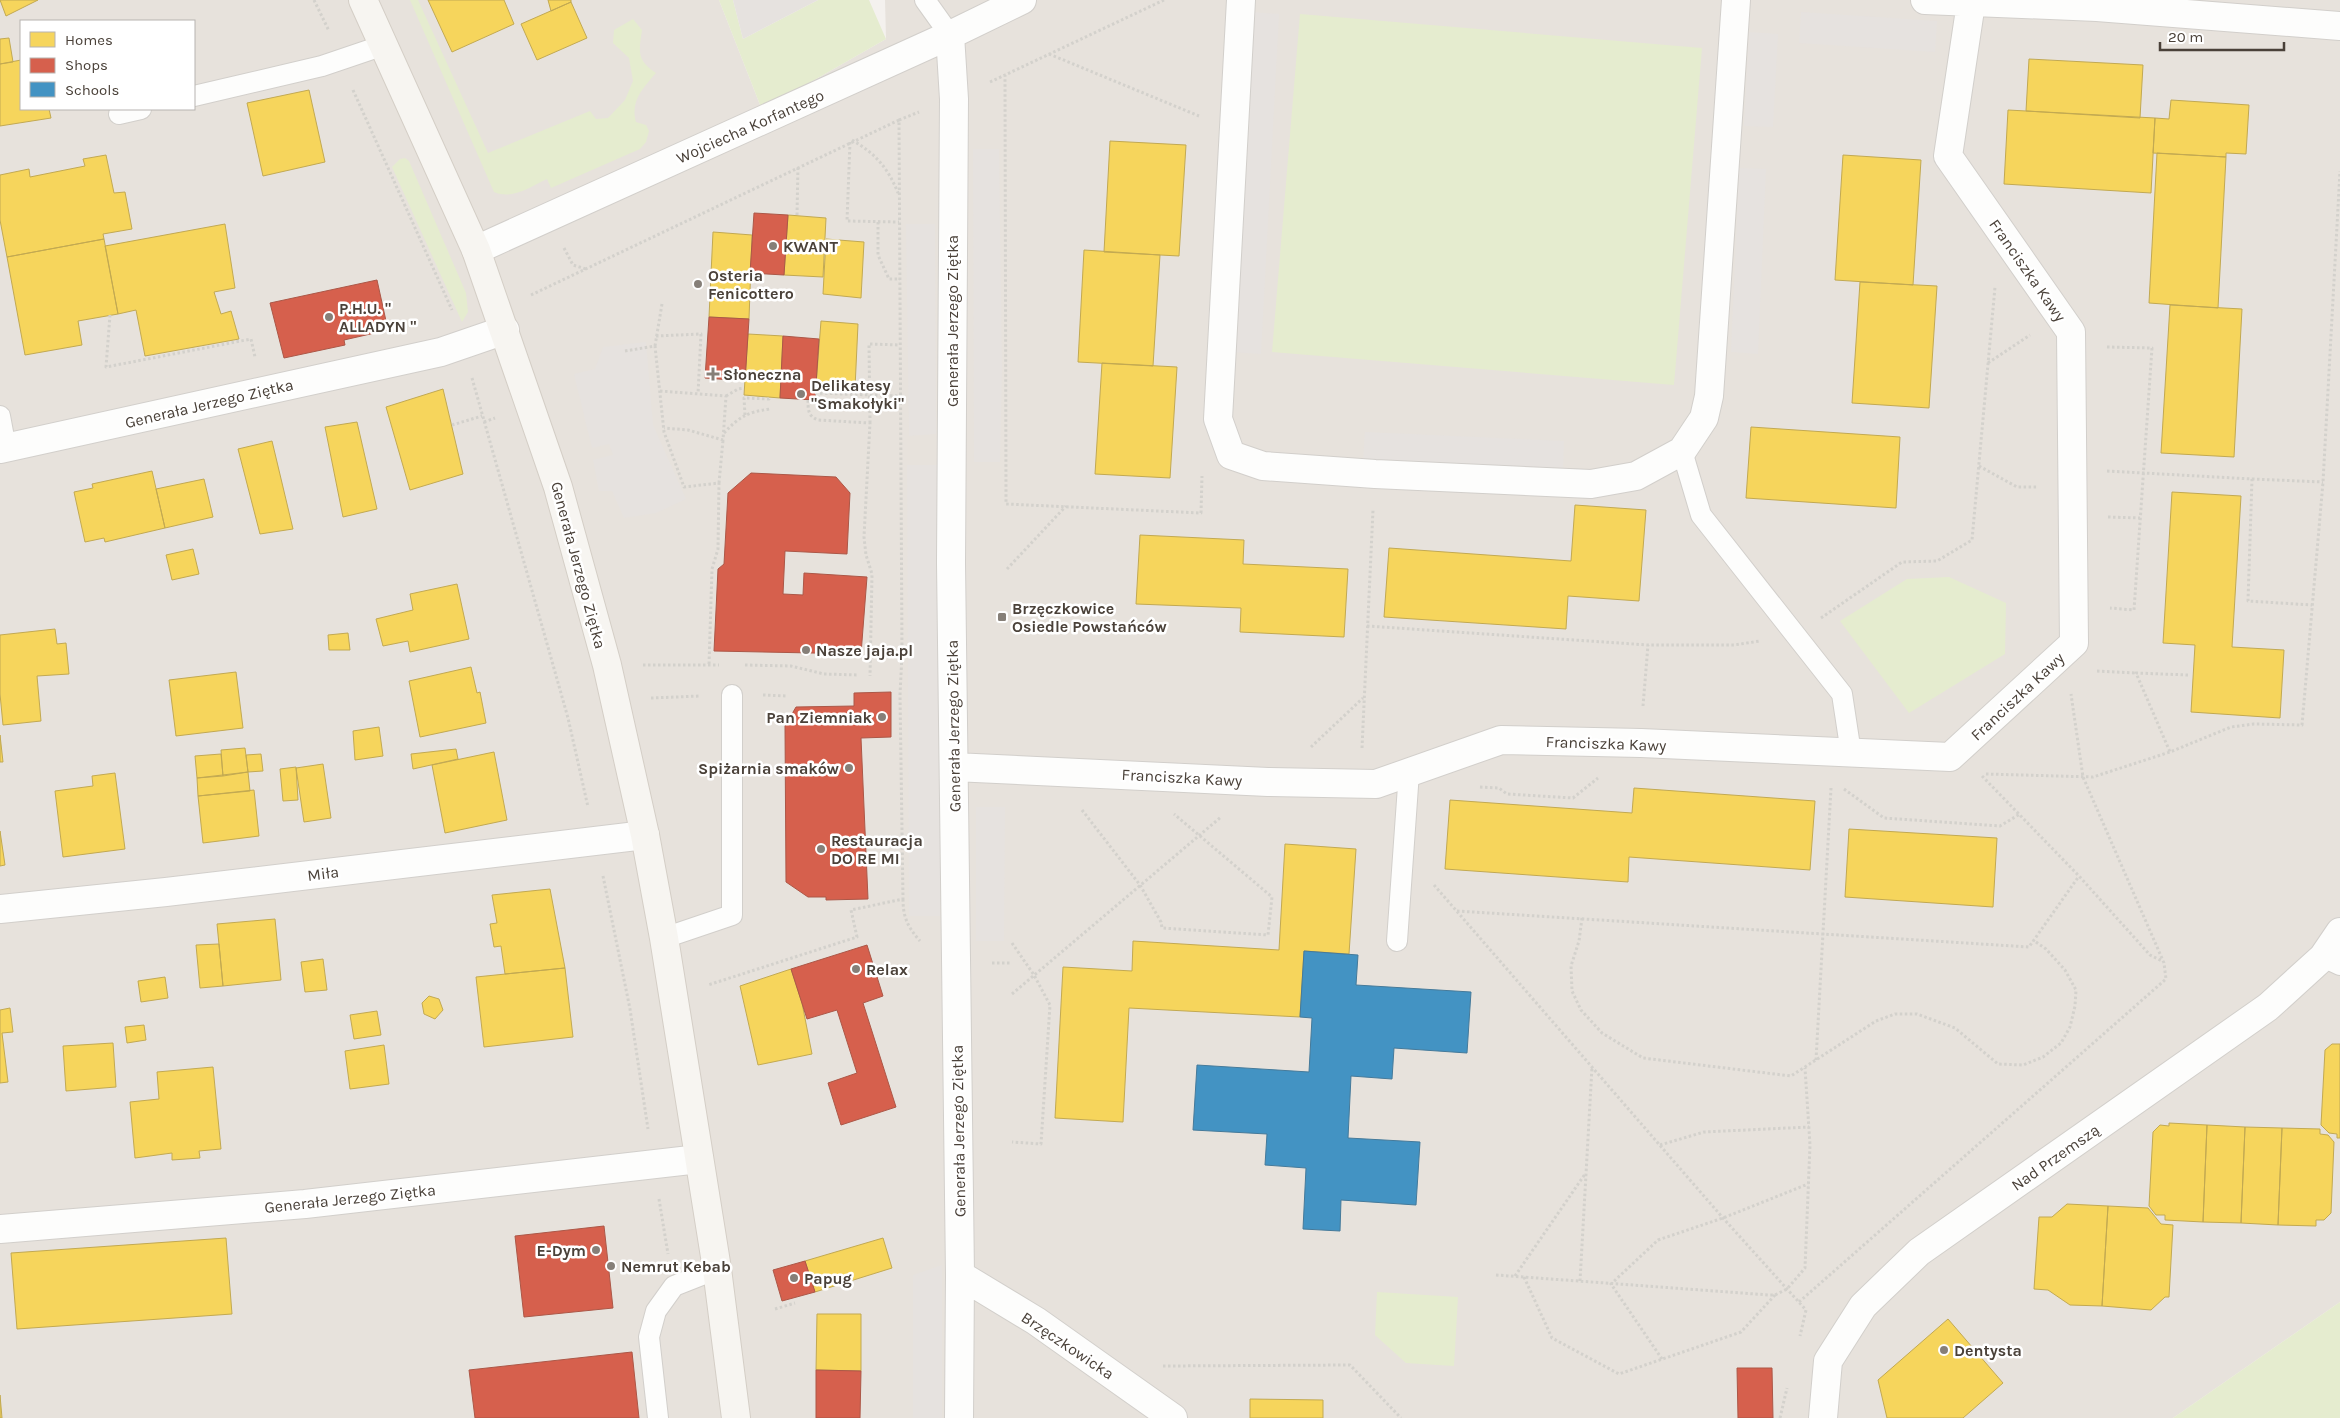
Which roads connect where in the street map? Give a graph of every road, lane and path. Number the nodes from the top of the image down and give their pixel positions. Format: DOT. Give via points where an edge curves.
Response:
graph roads {
  1 [pos="314,0"];
  2 [pos="363,0"];
  3 [pos="925,0"];
  4 [pos="1022,0"];
  5 [pos="1164,0"];
  6 [pos="1241,0"];
  7 [pos="1736,0"];
  8 [pos="1925,0"];
  9 [pos="1971,3"];
  10 [pos="2097,4"];
  11 [pos="2340,26"];
  12 [pos="950,35"];
  13 [pos="384,45"];
  14 [pos="1050,54"];
  15 [pos="341,60"];
  16 [pos="195,96"];
  17 [pos="137,110"];
  18 [pos="119,114"];
  19 [pos="1207,117"];
  20 [pos="851,141"];
  21 [pos="798,166"];
  22 [pos="2340,171"];
  23 [pos="899,196"];
  24 [pos="797,215"];
  25 [pos="878,222"];
  26 [pos="899,222"];
  27 [pos="2002,234"];
  28 [pos="562,240"];
  29 [pos="476,250"];
  30 [pos="587,269"];
  31 [pos="900,279"];
  32 [pos="531,295"];
  33 [pos="662,304"];
  34 [pos="110,315"];
  35 [pos="504,330"];
  36 [pos="656,336"];
  37 [pos="2026,337"];
  38 [pos="462,344"];
  39 [pos="900,345"];
  40 [pos="2071,345"];
  41 [pos="655,346"];
  42 [pos="625,351"];
  43 [pos="1988,363"];
  44 [pos="257,365"];
  45 [pos="744,388"];
  46 [pos="660,391"];
  47 [pos="815,393"];
  48 [pos="698,394"];
  49 [pos="870,394"];
  50 [pos="726,396"];
  51 [pos="900,396"];
  52 [pos="770,397"];
  53 [pos="808,400"];
  54 [pos="770,410"];
  55 [pos="745,415"];
  56 [pos="0,416"];
  57 [pos="482,416"];
  58 [pos="490,420"];
  59 [pos="484,422"];
  60 [pos="870,422"];
  61 [pos="452,425"];
  62 [pos="664,428"];
  63 [pos="723,434"];
  64 [pos="723,440"];
  65 [pos="3,449"];
  66 [pos="1682,451"];
  67 [pos="1979,466"];
  68 [pos="1202,474"];
  69 [pos="1375,474"];
  70 [pos="2143,474"];
  71 [pos="2072,477"];
  72 [pos="2252,479"];
  73 [pos="2323,482"];
  74 [pos="719,483"];
  75 [pos="1066,506"];
  76 [pos="1007,569"];
  77 [pos="2312,605"];
  78 [pos="2074,606"];
  79 [pos="1367,626"];
  80 [pos="1795,635"];
  81 [pos="1648,645"];
  82 [pos="2065,651"];
  83 [pos="710,665"];
  84 [pos="2106,672"];
  85 [pos="2136,673"];
  86 [pos="2188,675"];
  87 [pos="870,676"];
  88 [pos="1644,683"];
  89 [pos="732,695"];
  90 [pos="1364,698"];
  91 [pos="2170,752"];
  92 [pos="1842,753"];
  93 [pos="954,767"];
  94 [pos="1408,772"];
  95 [pos="1604,773"];
  96 [pos="2083,777"];
  97 [pos="1832,780"];
  98 [pos="1479,787"];
  99 [pos="1077,804"];
  100 [pos="1170,811"];
  101 [pos="1226,813"];
  102 [pos="2020,814"];
  103 [pos="645,835"];
  104 [pos="1199,836"];
  105 [pos="596,840"];
  106 [pos="1403,855"];
  107 [pos="2079,876"];
  108 [pos="1140,885"];
  109 [pos="903,900"];
  110 [pos="0,909"];
  111 [pos="1456,910"];
  112 [pos="1582,918"];
  113 [pos="1822,932"];
  114 [pos="2340,932"];
  115 [pos="664,938"];
  116 [pos="2033,940"];
  117 [pos="1398,941"];
  118 [pos="1012,943"];
  119 [pos="924,945"];
  120 [pos="2332,961"];
  121 [pos="987,963"];
  122 [pos="1012,963"];
  123 [pos="2164,963"];
  124 [pos="1034,975"];
  125 [pos="708,986"];
  126 [pos="1012,994"];
  127 [pos="1816,1060"];
  128 [pos="1592,1066"];
  129 [pos="1805,1067"];
  130 [pos="1809,1127"];
  131 [pos="1012,1142"];
  132 [pos="1660,1145"];
  133 [pos="699,1159"];
  134 [pos="653,1164"];
  135 [pos="1586,1173"];
  136 [pos="1808,1184"];
  137 [pos="1723,1218"];
  138 [pos="0,1229"];
  139 [pos="717,1269"];
  140 [pos="960,1275"];
  141 [pos="1496,1275"];
  142 [pos="1515,1277"];
  143 [pos="1523,1277"];
  144 [pos="1580,1281"];
  145 [pos="1611,1284"];
  146 [pos="674,1286"];
  147 [pos="1786,1289"];
  148 [pos="1775,1294"];
  149 [pos="1799,1302"];
  150 [pos="795,1304"];
  151 [pos="775,1309"];
  152 [pos="1800,1337"];
  153 [pos="1662,1359"];
  154 [pos="1162,1366"];
  155 [pos="1789,1382"];
  156 [pos="658,1418"];
  157 [pos="736,1418"];
  158 [pos="959,1418"];
  159 [pos="1174,1418"];
  160 [pos="1401,1418"];
  161 [pos="1780,1418"];
  162 [pos="1822,1418"];
  1 -- 15 [label="path"];
  2 -- 13 [label="main road, Generała Jerzego Ziętka"];
  3 -- 12 [label="lane"];
  4 -- 12 [label="street, Wojciecha Korfantego"];
  5 -- 14 [label="path"];
  6 -- 69 [label="street" via="1218,419 1231,455 1263,466"];
  7 -- 66 [label="street" via="1709,396 1704,418"];
  8 -- 9 [label="street"];
  9 -- 10 [label="street"];
  9 -- 27 [label="street, Franciszka Kawy" via="1948,156"];
  10 -- 11 [label="street"];
  12 -- 29 [label="street, Wojciecha Korfantego"];
  12 -- 93 [label="street, Generała Jerzego Ziętka" via="954,99 951,563"];
  13 -- 15 [label="lane"];
  13 -- 29 [label="main road, Generała Jerzego Ziętka"];
  14 -- 19 [label="path"];
  14 -- 75 [label="path" via="1005,75 1006,504"];
  15 -- 16 [label="lane"];
  15 -- 38 [label="path" via="454,314"];
  17 -- 18 [label="lane"];
  20 -- 21 [label="path"];
  20 -- 23 [label="path" via="869,150 882,162"];
  20 -- 23 [label="path" via="899,120"];
  20 -- 25 [label="path" via="847,221"];
  21 -- 24 [label="path"];
  21 -- 30 [label="path"];
  22 -- 73 [label="path"];
  23 -- 26 [label="path"];
  25 -- 26 [label="path"];
  25 -- 31 [label="path" via="878,255 889,279"];
  26 -- 31 [label="path"];
  27 -- 40 [label="street, Franciszka Kawy" via="2071,332"];
  27 -- 43 [label="path"];
  28 -- 30 [label="path" via="572,265"];
  29 -- 35 [label="main road, Generała Jerzego Ziętka"];
  30 -- 32 [label="path"];
  31 -- 39 [label="path"];
  33 -- 36 [label="path"];
  34 -- 44 [label="path" via="106,368 251,339"];
  35 -- 38 [label="street, Generała Jerzego Ziętka"];
  35 -- 103 [label="main road, Generała Jerzego Ziętka" via="558,486 606,666"];
  36 -- 41 [label="path"];
  36 -- 48 [label="path" via="701,334"];
  37 -- 43 [label="path"];
  38 -- 57 [label="path"];
  38 -- 65 [label="street, Generała Jerzego Ziętka" via="441,352"];
  39 -- 49 [label="path" via="869,344"];
  39 -- 51 [label="path"];
  40 -- 70 [label="path" via="2152,348"];
  40 -- 71 [label="street, Franciszka Kawy"];
  41 -- 42 [label="path"];
  41 -- 46 [label="path"];
  43 -- 67 [label="path"];
  45 -- 50 [label="path"];
  46 -- 48 [label="path"];
  46 -- 62 [label="path"];
  47 -- 49 [label="path"];
  48 -- 50 [label="path"];
  49 -- 51 [label="path"];
  49 -- 60 [label="path"];
  50 -- 63 [label="path"];
  51 -- 109 [label="path"];
  52 -- 55 [label="path" via="744,398"];
  53 -- 60 [label="path" via="808,412 818,420"];
  54 -- 55 [label="path"];
  55 -- 63 [label="path"];
  56 -- 65 [label="lane"];
  57 -- 59 [label="path"];
  57 -- 61 [label="path"];
  58 -- 59 [label="path"];
  59 -- 105 [label="path" via="568,718"];
  60 -- 87 [label="path" via="864,538 872,574"];
  62 -- 64 [label="path" via="688,430"];
  62 -- 74 [label="path" via="684,487"];
  63 -- 64 [label="path"];
  64 -- 74 [label="path"];
  66 -- 69 [label="street" via="1636,476 1591,484"];
  66 -- 80 [label="lane" via="1701,515"];
  67 -- 71 [label="path" via="2017,486"];
  67 -- 80 [label="path" via="1972,540 1937,561 1902,562"];
  68 -- 75 [label="path" via="1200,513"];
  69 -- 79 [label="path"];
  70 -- 71 [label="path"];
  70 -- 72 [label="path"];
  70 -- 78 [label="path" via="2134,610"];
  71 -- 78 [label="street, Franciszka Kawy"];
  72 -- 73 [label="path"];
  72 -- 77 [label="path" via="2248,601"];
  73 -- 77 [label="path"];
  74 -- 83 [label="path" via="718,549 712,569"];
  75 -- 76 [label="path"];
  77 -- 91 [label="path" via="2302,725 2231,727"];
  78 -- 82 [label="street, Franciszka Kawy" via="2074,644"];
  79 -- 81 [label="path"];
  79 -- 90 [label="path"];
  80 -- 81 [label="path" via="1734,645"];
  80 -- 92 [label="lane" via="1842,694"];
  81 -- 88 [label="path"];
  82 -- 92 [label="street, Franciszka Kawy" via="1950,757"];
  82 -- 96 [label="path"];
  84 -- 85 [label="path"];
  85 -- 86 [label="path"];
  85 -- 91 [label="path"];
  89 -- 115 [label="lane" via="732,915"];
  91 -- 96 [label="path" via="2093,777"];
  92 -- 94 [label="street, Franciszka Kawy" via="1501,740"];
  92 -- 97 [label="path"];
  93 -- 94 [label="street, Franciszka Kawy" via="1376,784"];
  93 -- 140 [label="street, Generała Jerzego Ziętka"];
  94 -- 106 [label="lane"];
  95 -- 98 [label="path" via="1573,798 1508,794 1499,788"];
  96 -- 102 [label="path" via="1980,774"];
  96 -- 123 [label="path"];
  97 -- 102 [label="path" via="1884,818 2000,826"];
  97 -- 113 [label="path"];
  99 -- 108 [label="path"];
  100 -- 104 [label="path"];
  101 -- 104 [label="path"];
  102 -- 107 [label="path"];
  103 -- 105 [label="street, Miła"];
  103 -- 115 [label="main road, Generała Jerzego Ziętka"];
  104 -- 108 [label="path"];
  104 -- 108 [label="path" via="1272,897 1268,935 1162,928"];
  105 -- 110 [label="street, Miła"];
  105 -- 134 [label="path" via="630,1009"];
  106 -- 111 [label="path" via="1420,869"];
  106 -- 117 [label="lane"];
  107 -- 116 [label="path"];
  107 -- 123 [label="path" via="2150,954"];
  108 -- 124 [label="path"];
  109 -- 119 [label="path" via="903,914 909,928"];
  109 -- 125 [label="path" via="851,910 857,937"];
  111 -- 112 [label="path"];
  111 -- 128 [label="path"];
  112 -- 113 [label="path"];
  112 -- 129 [label="path" via="1571,966 1572,991 1581,1010 1602,1033 1644,1058 1791,1076"];
  113 -- 116 [label="path" via="2028,947"];
  113 -- 127 [label="path"];
  114 -- 120 [label="street, Nad Przemszą"];
  115 -- 133 [label="main road, Generała Jerzego Ziętka"];
  116 -- 127 [label="path" via="2065,970 2076,990 2070,1028 2061,1043 2043,1057 2023,1065 1998,1064 1955,1028 1917,1014 1895,1014 1876,1021"];
  118 -- 124 [label="path"];
  120 -- 162 [label="street, Nad Przemszą" via="1919,1252 1863,1306 1828,1361"];
  121 -- 122 [label="path"];
  123 -- 149 [label="path" via="2166,979"];
  124 -- 126 [label="path"];
  124 -- 131 [label="path" via="1050,1006 1041,1144"];
  127 -- 129 [label="path"];
  128 -- 132 [label="path"];
  128 -- 135 [label="path"];
  129 -- 130 [label="path"];
  130 -- 132 [label="path" via="1704,1132"];
  130 -- 136 [label="path"];
  132 -- 137 [label="path"];
  133 -- 134 [label="street, Generała Jerzego Ziętka"];
  133 -- 139 [label="main road, Generała Jerzego Ziętka"];
  134 -- 138 [label="street, Generała Jerzego Ziętka" via="305,1204"];
  134 -- 146 [label="path"];
  135 -- 142 [label="path"];
  135 -- 144 [label="path"];
  136 -- 137 [label="path"];
  136 -- 147 [label="path" via="1805,1268"];
  137 -- 145 [label="path" via="1658,1240"];
  137 -- 147 [label="path"];
  139 -- 146 [label="lane"];
  139 -- 157 [label="main road, Generała Jerzego Ziętka"];
  140 -- 158 [label="street, Generała Jerzego Ziętka"];
  140 -- 159 [label="street, Brzęczkowicka" via="1036,1321"];
  141 -- 142 [label="path"];
  142 -- 143 [label="path"];
  143 -- 144 [label="path"];
  143 -- 153 [label="path" via="1552,1338 1619,1374"];
  144 -- 145 [label="path"];
  145 -- 148 [label="path"];
  145 -- 153 [label="path"];
  146 -- 156 [label="lane" via="656,1311 649,1336"];
  147 -- 148 [label="path"];
  147 -- 149 [label="path"];
  148 -- 153 [label="path" via="1741,1332"];
  149 -- 152 [label="path" via="1806,1310"];
  150 -- 151 [label="path"];
  154 -- 160 [label="path" via="1350,1365"];
  155 -- 161 [label="path"];
}
